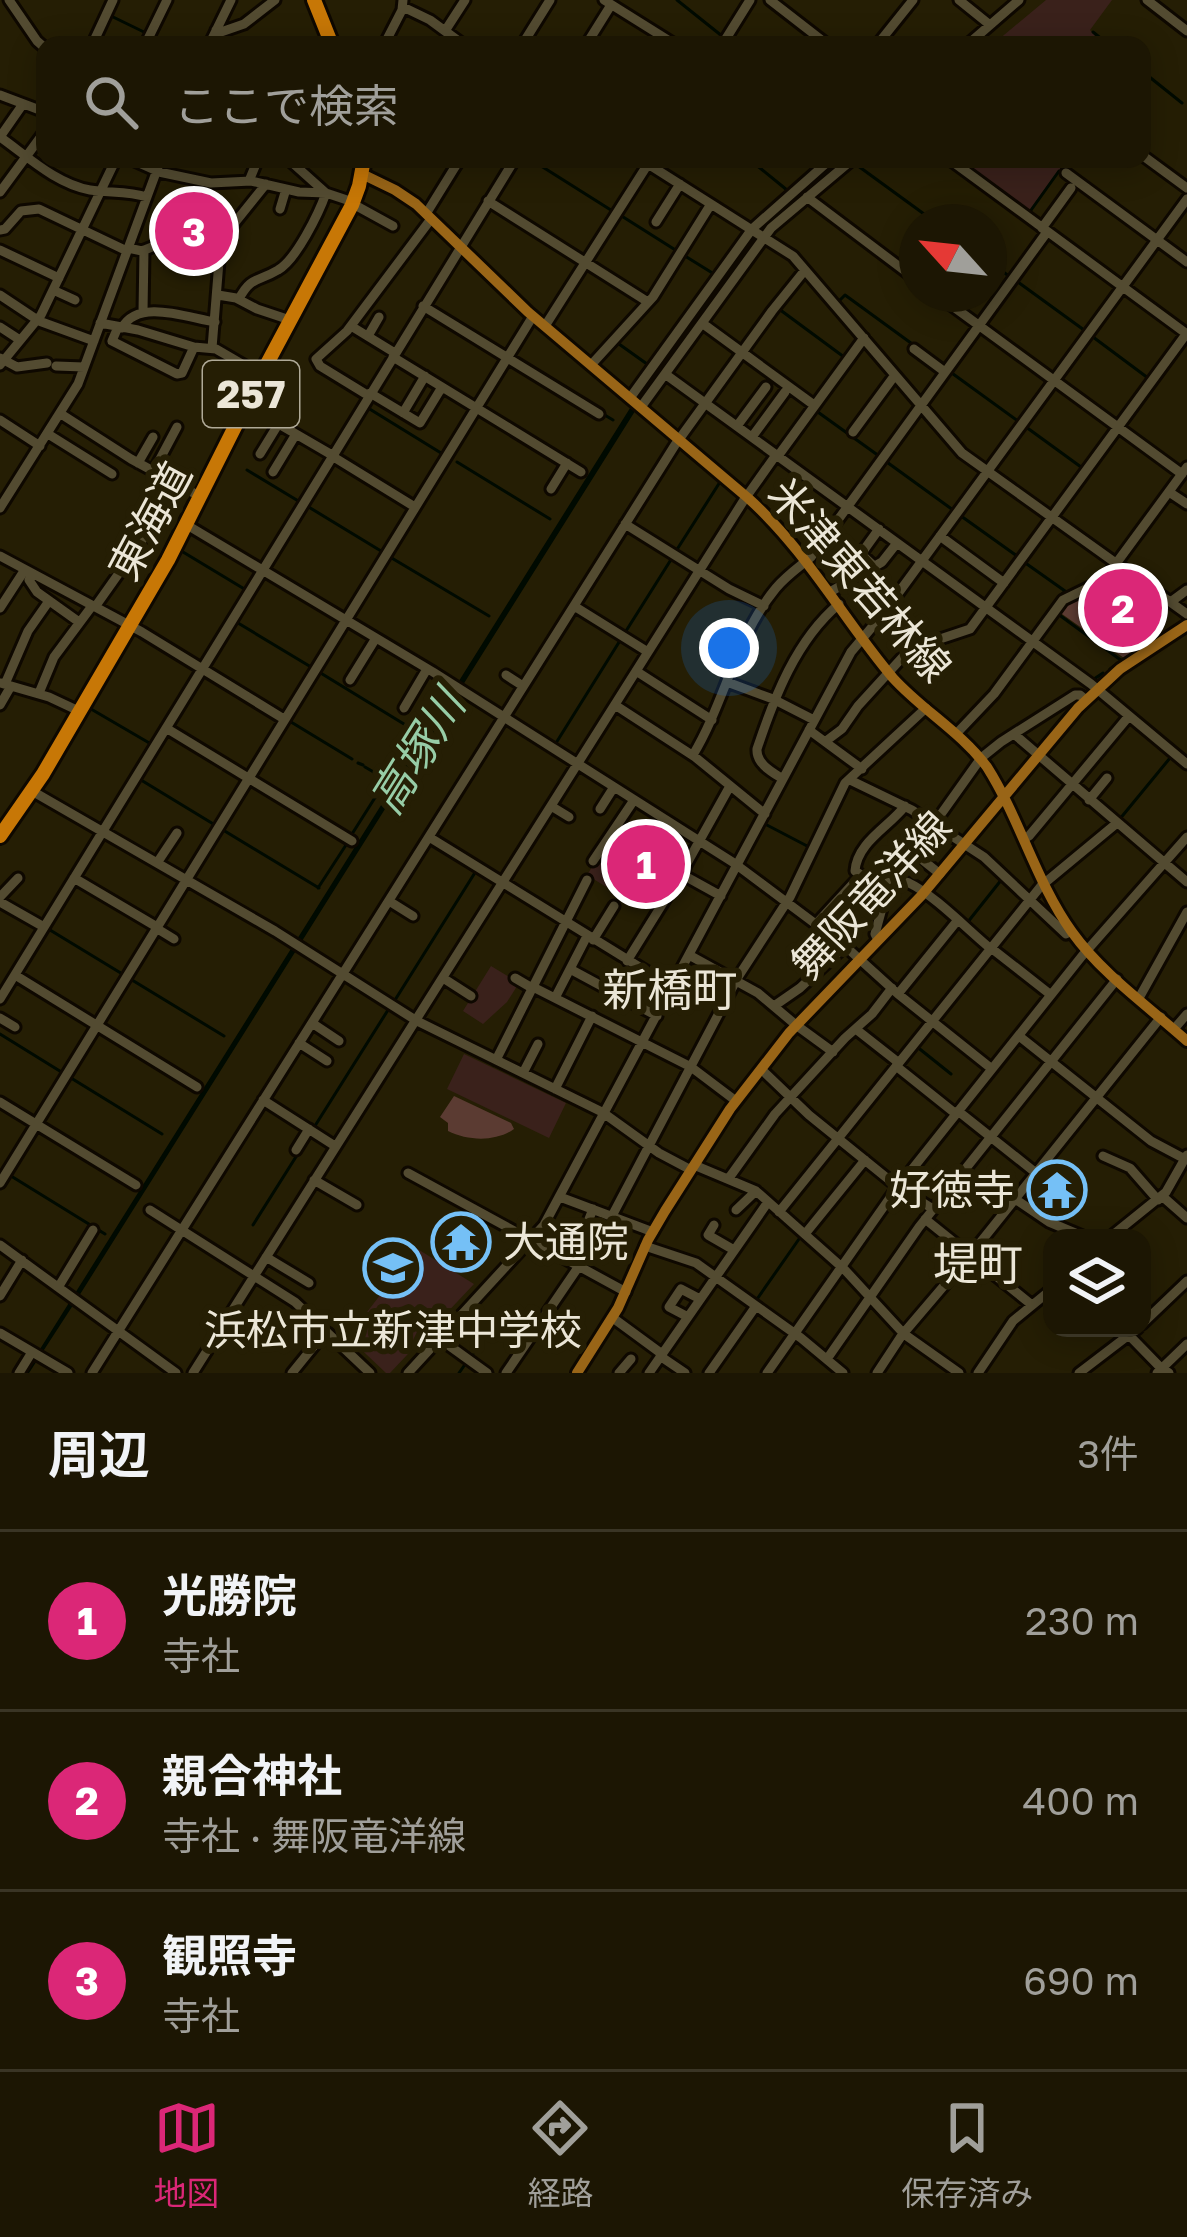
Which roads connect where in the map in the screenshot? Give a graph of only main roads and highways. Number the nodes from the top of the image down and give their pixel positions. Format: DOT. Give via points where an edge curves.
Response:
graph roads {
  1 [pos="314,0"];
  2 [pos="328,36"];
  3 [pos="362,168"];
  4 [pos="366,168"];
  5 [pos="1187,626"];
  6 [pos="1003,797"];
  7 [pos="2,827"];
  8 [pos="1187,1041"];
  9 [pos="582,1372"];
  1 -- 2 [label="highway"];
  3 -- 7 [label="highway, 東海道 / 257" via="353,203 187,525 81,712"];
  4 -- 6 [label="main road, 米津東若林線" via="777,525 888,671 981,758"];
  5 -- 6 [label="main road, 舞阪竜洋線" via="1097,689"];
  6 -- 8 [label="main road, 米津東若林線" via="1071,931"];
  6 -- 9 [label="main road, 舞阪竜洋線" via="736,1101 652,1232"];
}
